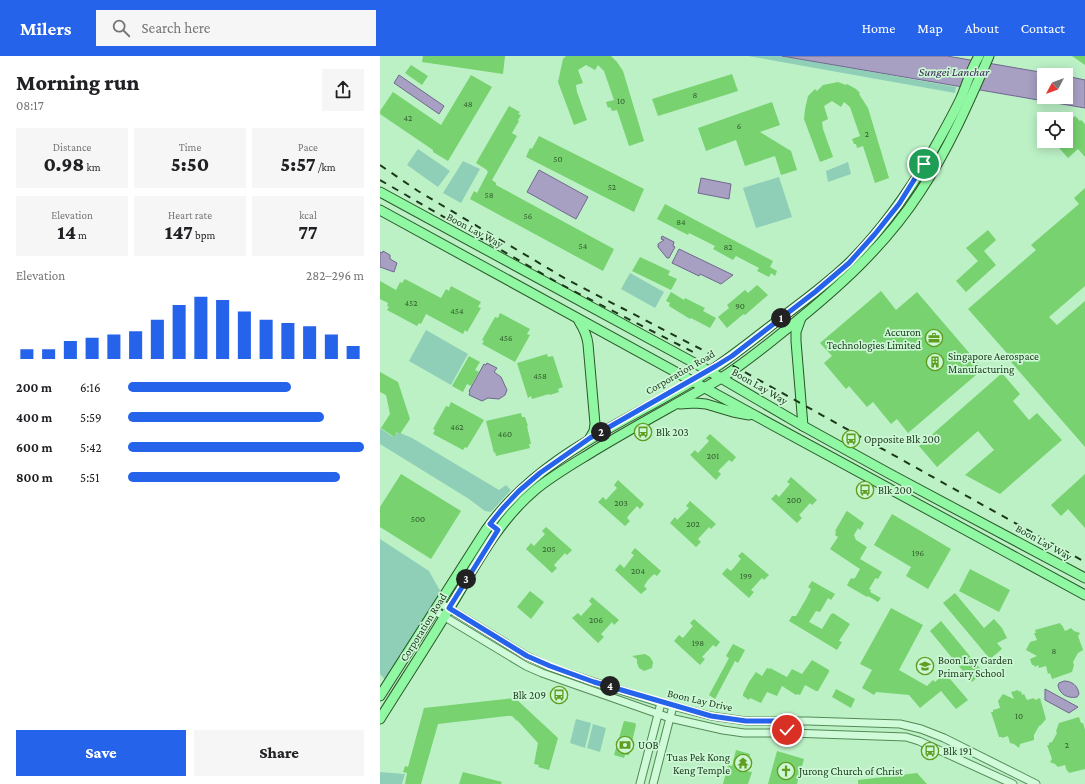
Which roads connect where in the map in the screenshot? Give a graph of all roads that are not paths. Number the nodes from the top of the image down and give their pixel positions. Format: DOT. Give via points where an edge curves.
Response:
graph roads {
  1 [pos="977,58"];
  2 [pos="987,59"];
  3 [pos="966,97"];
  4 [pos="380,192"];
  5 [pos="380,210"];
  6 [pos="802,317"];
  7 [pos="578,319"];
  8 [pos="732,356"];
  9 [pos="686,358"];
  10 [pos="709,371"];
  11 [pos="721,378"];
  12 [pos="693,381"];
  13 [pos="705,387"];
  14 [pos="676,404"];
  15 [pos="756,416"];
  16 [pos="803,426"];
  17 [pos="590,438"];
  18 [pos="490,524"];
  19 [pos="498,530"];
  20 [pos="1085,578"];
  21 [pos="1085,594"];
  22 [pos="440,603"];
  23 [pos="435,611"];
  24 [pos="447,612"];
  25 [pos="380,696"];
  26 [pos="661,703"];
  27 [pos="673,706"];
  28 [pos="658,714"];
  29 [pos="670,718"];
  30 [pos="380,719"];
  31 [pos="788,721"];
  32 [pos="832,722"];
  33 [pos="790,732"];
  34 [pos="834,734"];
  35 [pos="647,758"];
  36 [pos="659,760"];
  37 [pos="640,784"];
  38 [pos="653,784"];
  39 [pos="1013,784"];
  40 [pos="1036,784"];
  1 -- 3 [label="main road, Corporation Road"];
  2 -- 3 [label="main road, Corporation Road"];
  3 -- 6 [label="main road, Corporation Road" via="939,160 906,211 856,270"];
  3 -- 8 [label="main road, Corporation Road" via="899,204 849,263"];
  4 -- 9 [label="main road, Boon Lay Way"];
  5 -- 7 [label="main road"];
  6 -- 11 [label="main road, Corporation Road"];
  6 -- 16 [label="main road" via="796,332 796,341"];
  7 -- 12 [label="main road"];
  7 -- 17 [label="main road" via="587,336 595,424"];
  8 -- 9 [label="main road" via="711,362"];
  8 -- 10 [label="main road, Corporation Road"];
  9 -- 10 [label="main road, Boon Lay Way"];
  10 -- 11 [label="main road, Boon Lay Way"];
  10 -- 12 [label="main road, Corporation Road"];
  11 -- 13 [label="main road, Corporation Road"];
  11 -- 16 [label="main road, Boon Lay Way"];
  12 -- 13 [label="main road"];
  12 -- 17 [label="main road, Corporation Road"];
  13 -- 14 [label="main road, Corporation Road"];
  13 -- 15 [label="main road"];
  14 -- 15 [label="main road" via="706,404"];
  14 -- 19 [label="main road, Corporation Road" via="558,473 519,504"];
  15 -- 21 [label="main road"];
  16 -- 20 [label="main road, Boon Lay Way"];
  17 -- 18 [label="main road, Corporation Road" via="519,491"];
  18 -- 19 [label="main road"];
  18 -- 22 [label="main road, Corporation Road"];
  19 -- 24 [label="main road, Corporation Road"];
  22 -- 23 [label="main road, Corporation Road"];
  22 -- 24 [label="street, Boon Lay Drive"];
  23 -- 24 [label="street, Boon Lay Drive"];
  23 -- 25 [label="main road, Corporation Road"];
  24 -- 26 [label="street, Boon Lay Drive" via="550,666"];
  24 -- 28 [label="street, Boon Lay Drive" via="526,666"];
  24 -- 30 [label="main road, Corporation Road"];
  26 -- 27 [label="street, Boon Lay Drive"];
  26 -- 28 [label="street"];
  27 -- 29 [label="street"];
  27 -- 31 [label="street, Boon Lay Drive" via="739,720"];
  28 -- 29 [label="street, Boon Lay Drive"];
  28 -- 35 [label="street"];
  29 -- 33 [label="street, Boon Lay Drive" via="744,733"];
  29 -- 36 [label="street"];
  31 -- 32 [label="street, Boon Lay Drive"];
  31 -- 33 [label="street" via="786,727"];
  32 -- 34 [label="street" via="836,727"];
  32 -- 40 [label="street, Boon Lay Drive" via="900,724 921,729"];
  33 -- 34 [label="street, Boon Lay Drive"];
  34 -- 39 [label="street, Boon Lay Drive" via="906,737"];
  35 -- 36 [label="street" via="656,757"];
  35 -- 37 [label="street"];
  36 -- 38 [label="street"];
}
